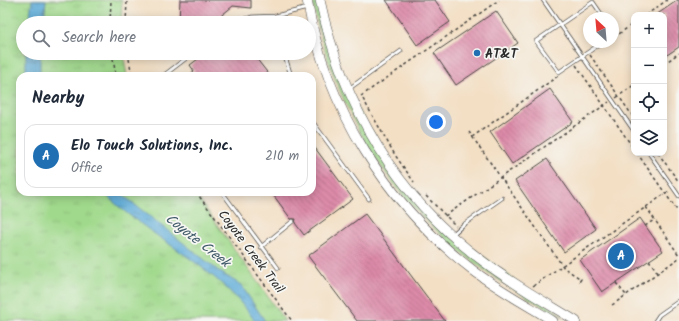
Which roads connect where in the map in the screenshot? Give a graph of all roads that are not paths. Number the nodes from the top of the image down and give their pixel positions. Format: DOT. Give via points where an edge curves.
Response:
graph roads {
  1 [pos="320,0"];
  2 [pos="543,0"];
  3 [pos="308,4"];
  4 [pos="600,12"];
  5 [pos="258,16"];
  6 [pos="275,16"];
  7 [pos="311,16"];
  8 [pos="560,24"];
  9 [pos="316,37"];
  10 [pos="595,48"];
  11 [pos="401,51"];
  12 [pos="583,57"];
  13 [pos="184,60"];
  14 [pos="286,60"];
  15 [pos="169,72"];
  16 [pos="290,72"];
  17 [pos="351,87"];
  18 [pos="316,126"];
  19 [pos="631,127"];
  20 [pos="651,156"];
  21 [pos="225,196"];
  22 [pos="679,196"];
  23 [pos="369,198"];
  24 [pos="502,198"];
  25 [pos="293,221"];
  26 [pos="451,235"];
  27 [pos="261,247"];
  28 [pos="278,268"];
  29 [pos="679,301"];
  30 [pos="554,321"];
  31 [pos="576,321"];
  32 [pos="655,321"];
  1 -- 17 [label="main road" via="332,46"];
  2 -- 8 [label="lane"];
  3 -- 6 [label="lane"];
  3 -- 7 [label="main road"];
  4 -- 8 [label="lane" via="593,2"];
  5 -- 6 [label="lane"];
  8 -- 12 [label="lane"];
  8 -- 12 [label="lane" via="536,41 559,72"];
  9 -- 30 [label="main road" via="336,97 360,145 393,192 430,234 451,253 498,289"];
  10 -- 12 [label="lane"];
  11 -- 17 [label="lane"];
  12 -- 19 [label="lane"];
  13 -- 15 [label="lane"];
  14 -- 16 [label="lane"];
  17 -- 26 [label="main road" via="368,132 387,161 420,204"];
  18 -- 23 [label="lane"];
  20 -- 22 [label="lane"];
  21 -- 27 [label="lane"];
  24 -- 26 [label="lane"];
  25 -- 27 [label="lane"];
  26 -- 31 [label="main road" via="483,262"];
  27 -- 28 [label="lane"];
  29 -- 32 [label="lane" via="659,315"];
}
